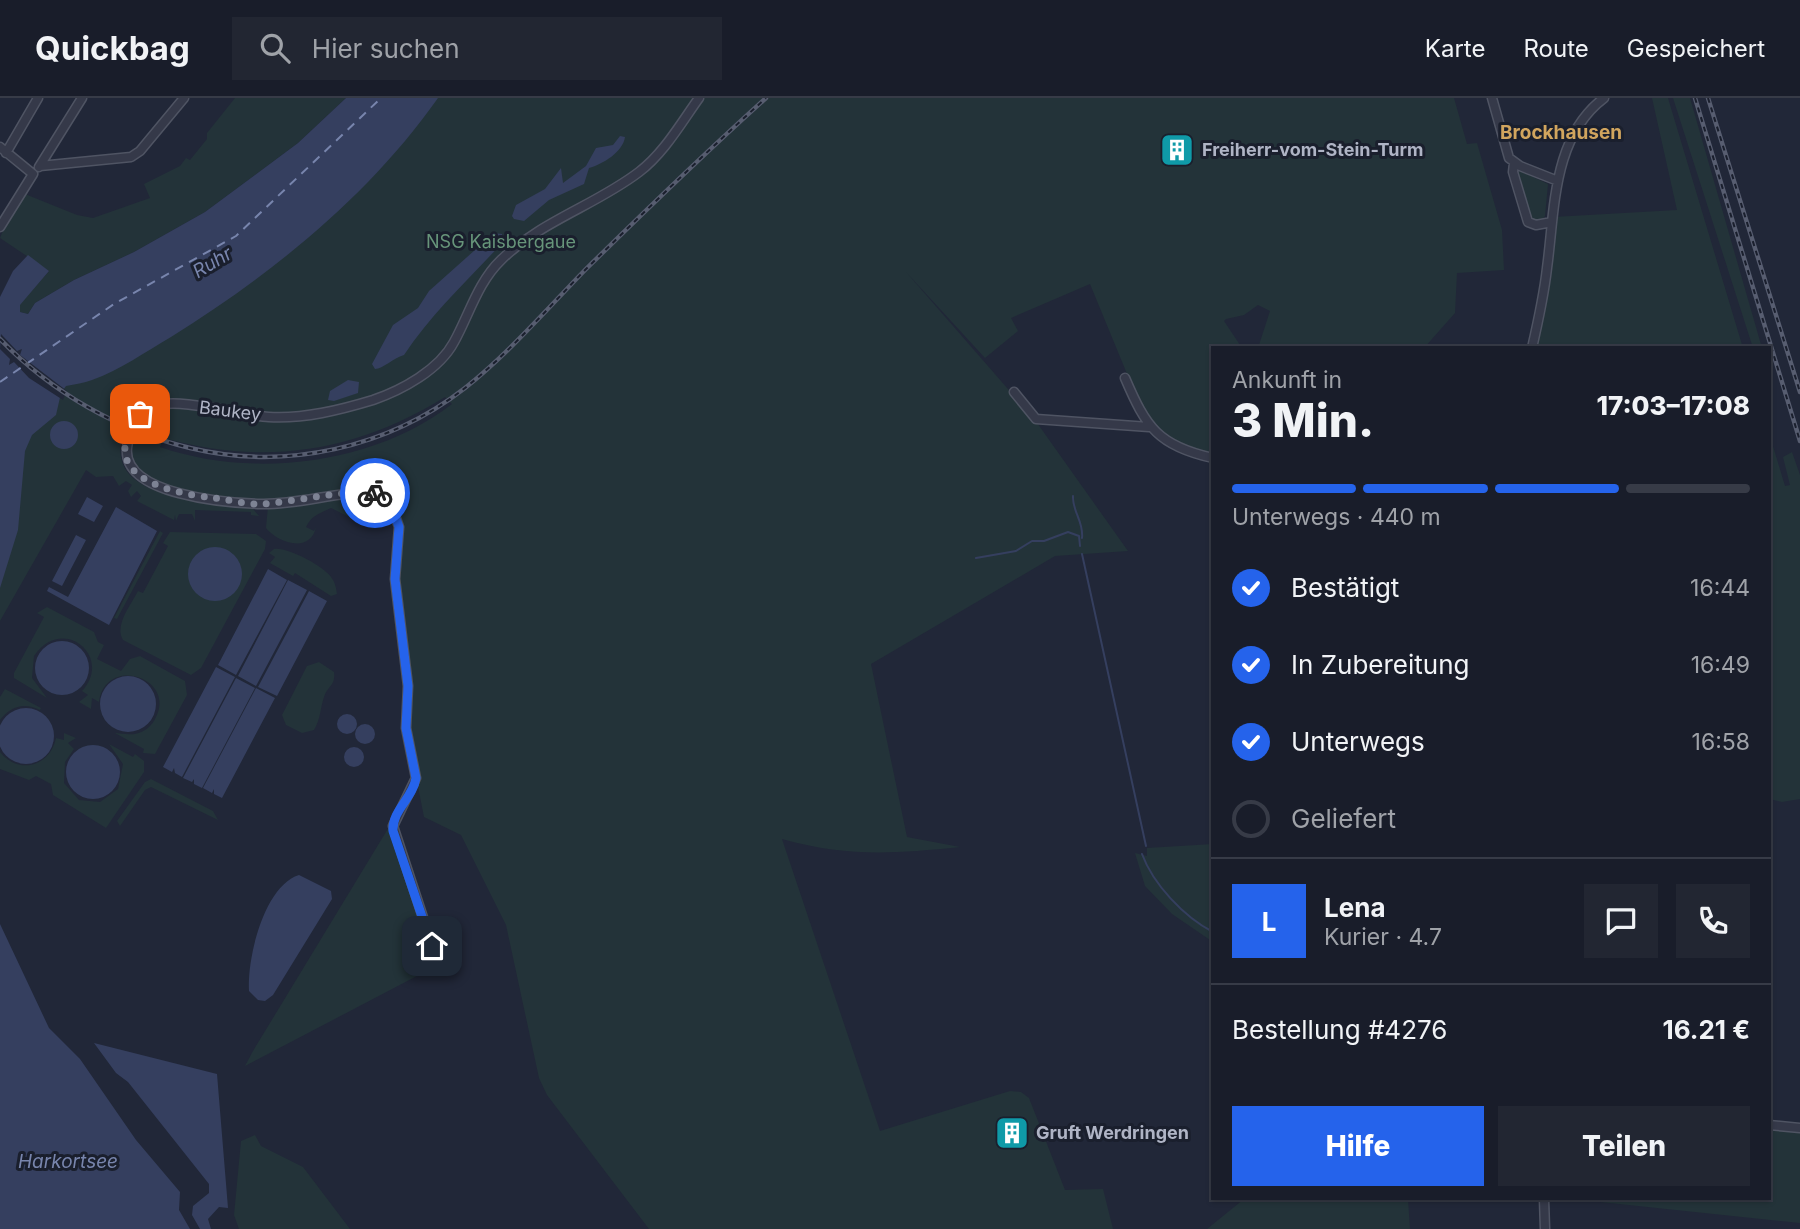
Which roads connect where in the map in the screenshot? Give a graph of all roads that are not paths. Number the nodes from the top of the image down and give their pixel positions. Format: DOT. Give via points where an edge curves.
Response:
graph roads {
  1 [pos="38,98"];
  2 [pos="82,98"];
  3 [pos="184,98"];
  4 [pos="699,98"];
  5 [pos="1492,98"];
  6 [pos="1604,98"];
  7 [pos="3,150"];
  8 [pos="1514,163"];
  9 [pos="40,166"];
  10 [pos="33,174"];
  11 [pos="1558,181"];
  12 [pos="1552,222"];
  13 [pos="0,227"];
  14 [pos="1532,346"];
  15 [pos="1125,378"];
  16 [pos="1014,392"];
  17 [pos="1149,427"];
  18 [pos="1211,457"];
  19 [pos="439,957"];
  20 [pos="1771,1125"];
  21 [pos="1800,1128"];
  22 [pos="1544,1200"];
  23 [pos="1545,1229"];
  1 -- 7 [label="street"];
  2 -- 9 [label="street"];
  3 -- 9 [label="street" via="131,157"];
  4 -- 19 [label="street, Baukey" via="639,172 545,226 502,259 480,288 443,358 405,384 376,399 324,413 285,416 161,404 140,414 128,440 129,466 138,477 173,491 262,504 371,492 391,504 399,527 395,579 408,686 406,728 416,778 394,818 393,831"];
  5 -- 8 [label="street"];
  6 -- 11 [label="street" via="1582,120"];
  7 -- 10 [label="street"];
  8 -- 11 [label="street"];
  8 -- 12 [label="street" via="1528,222"];
  9 -- 10 [label="street"];
  10 -- 13 [label="street"];
  11 -- 12 [label="street"];
  12 -- 14 [label="street"];
  15 -- 17 [label="street"];
  16 -- 17 [label="street" via="1036,419"];
  17 -- 18 [label="street" via="1177,446"];
  20 -- 21 [label="street"];
  22 -- 23 [label="street"];
}
